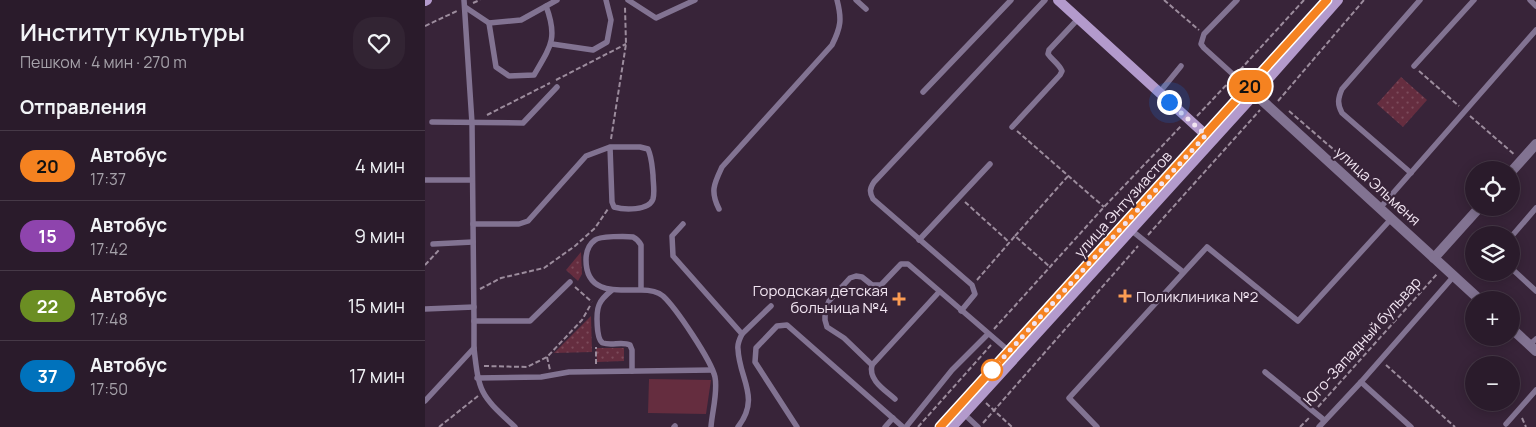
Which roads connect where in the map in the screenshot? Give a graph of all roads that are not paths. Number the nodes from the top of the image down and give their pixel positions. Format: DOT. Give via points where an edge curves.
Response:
graph roads {
  1 [pos="464,0"];
  2 [pos="557,0"];
  3 [pos="606,0"];
  4 [pos="626,0"];
  5 [pos="695,0"];
  6 [pos="837,0"];
  7 [pos="856,0"];
  8 [pos="1011,0"];
  9 [pos="1045,0"];
  10 [pos="1058,0"];
  11 [pos="1237,0"];
  12 [pos="1327,0"];
  13 [pos="1338,0"];
  14 [pos="1420,0"];
  15 [pos="1474,0"];
  16 [pos="1530,0"];
  17 [pos="546,6"];
  18 [pos="1536,6"];
  19 [pos="465,7"];
  20 [pos="866,9"];
  21 [pos="1078,18"];
  22 [pos="489,23"];
  23 [pos="1536,30"];
  24 [pos="552,44"];
  25 [pos="1181,66"];
  26 [pos="1413,66"];
  27 [pos="557,87"];
  28 [pos="1251,91"];
  29 [pos="923,92"];
  30 [pos="1159,93"];
  31 [pos="432,122"];
  32 [pos="471,123"];
  33 [pos="1013,127"];
  34 [pos="1206,135"];
  35 [pos="1536,144"];
  36 [pos="610,147"];
  37 [pos="1520,162"];
  38 [pos="989,164"];
  39 [pos="1411,173"];
  40 [pos="425,180"];
  41 [pos="472,180"];
  42 [pos="1380,208"];
  43 [pos="1536,208"];
  44 [pos="719,209"];
  45 [pos="1472,216"];
  46 [pos="1391,218"];
  47 [pos="473,224"];
  48 [pos="683,224"];
  49 [pos="1520,226"];
  50 [pos="1128,227"];
  51 [pos="919,240"];
  52 [pos="473,242"];
  53 [pos="433,244"];
  54 [pos="1434,258"];
  55 [pos="1183,272"];
  56 [pos="1454,276"];
  57 [pos="1520,276"];
  58 [pos="570,282"];
  59 [pos="612,290"];
  60 [pos="641,290"];
  61 [pos="1470,291"];
  62 [pos="1536,291"];
  63 [pos="939,292"];
  64 [pos="771,306"];
  65 [pos="474,308"];
  66 [pos="425,309"];
  67 [pos="961,311"];
  68 [pos="474,321"];
  69 [pos="741,334"];
  70 [pos="987,334"];
  71 [pos="1520,335"];
  72 [pos="1534,345"];
  73 [pos="475,348"];
  74 [pos="1012,354"];
  75 [pos="872,365"];
  76 [pos="713,370"];
  77 [pos="632,371"];
  78 [pos="1265,372"];
  79 [pos="477,378"];
  80 [pos="1361,382"];
  81 [pos="1536,390"];
  82 [pos="895,399"];
  83 [pos="425,401"];
  84 [pos="961,411"];
  85 [pos="893,418"];
  86 [pos="1324,420"];
  87 [pos="1505,424"];
  88 [pos="515,427"];
  89 [pos="711,427"];
  90 [pos="738,427"];
  91 [pos="797,427"];
  92 [pos="885,427"];
  93 [pos="904,427"];
  94 [pos="940,427"];
  95 [pos="952,427"];
  96 [pos="979,427"];
  97 [pos="1097,427"];
  98 [pos="1319,427"];
  99 [pos="1411,427"];
  1 -- 19 [label="lane"];
  2 -- 17 [label="lane"];
  3 -- 24 [label="lane" via="611,20 607,42 593,50"];
  4 -- 5 [label="lane" via="656,18"];
  6 -- 44 [label="lane" via="841,16 833,45 722,167 714,185 713,198"];
  7 -- 20 [label="lane"];
  8 -- 29 [label="lane"];
  9 -- 51 [label="lane" via="870,188 873,198"];
  10 -- 21 [label="main road"];
  11 -- 28 [label="lane" via="1202,40 1204,48"];
  12 -- 28 [label="main road, улица Энтузиастов"];
  13 -- 28 [label="main road, улица Энтузиастов"];
  14 -- 39 [label="lane" via="1338,97 1342,113"];
  15 -- 26 [label="lane"];
  16 -- 18 [label="lane"];
  17 -- 22 [label="lane" via="521,20"];
  17 -- 24 [label="lane" via="553,22"];
  19 -- 22 [label="lane"];
  19 -- 32 [label="lane"];
  21 -- 30 [label="main road"];
  21 -- 33 [label="lane" via="1049,50 1050,57 1061,67 1060,75"];
  22 -- 24 [label="lane" via="496,67 509,76 534,74"];
  23 -- 39 [label="lane"];
  25 -- 30 [label="lane"];
  27 -- 32 [label="lane" via="523,123"];
  28 -- 34 [label="main road, улица Энтузиастов"];
  28 -- 42 [label="street, улица Эльменя"];
  28 -- 50 [label="main road, улица Энтузиастов"];
  30 -- 34 [label="main road"];
  31 -- 32 [label="lane"];
  32 -- 41 [label="lane"];
  34 -- 50 [label="main road, улица Энтузиастов"];
  35 -- 37 [label="street"];
  36 -- 36 [label="lane" via="641,146 648,149 654,197 649,204 614,207"];
  36 -- 47 [label="lane" via="586,156 528,221 519,224"];
  38 -- 51 [label="lane"];
  39 -- 42 [label="lane"];
  40 -- 41 [label="lane"];
  41 -- 47 [label="lane"];
  42 -- 46 [label="street, улица Эльменя"];
  43 -- 49 [label="lane"];
  45 -- 54 [label="street"];
  46 -- 54 [label="street, улица Эльменя"];
  46 -- 55 [label="lane" via="1298,321 1207,247"];
  47 -- 52 [label="lane"];
  48 -- 69 [label="lane" via="672,236 673,256"];
  50 -- 55 [label="lane"];
  50 -- 74 [label="main road, улица Энтузиастов"];
  51 -- 67 [label="lane" via="972,285 975,294"];
  52 -- 53 [label="lane"];
  52 -- 65 [label="lane"];
  54 -- 56 [label="street, улица Эльменя"];
  55 -- 97 [label="lane" via="1069,398"];
  56 -- 61 [label="street, улица Эльменя"];
  56 -- 80 [label="lane"];
  57 -- 62 [label="lane"];
  58 -- 68 [label="lane" via="530,321"];
  59 -- 60 [label="lane"];
  59 -- 60 [label="lane" via="599,286 586,272 587,251 597,238 631,237 639,242"];
  59 -- 77 [label="lane" via="600,302 599,341 630,346"];
  60 -- 76 [label="lane" via="663,296 687,326"];
  63 -- 67 [label="lane"];
  63 -- 75 [label="lane"];
  63 -- 75 [label="lane" via="905,263 881,285 872,285 862,277 851,278 829,301 825,310 827,327 844,338"];
  64 -- 69 [label="lane"];
  65 -- 66 [label="lane"];
  65 -- 68 [label="lane"];
  67 -- 70 [label="lane"];
  68 -- 73 [label="lane"];
  69 -- 90 [label="lane" via="737,348 749,402"];
  70 -- 74 [label="lane"];
  70 -- 93 [label="lane"];
  71 -- 72 [label="street"];
  73 -- 79 [label="lane"];
  73 -- 83 [label="lane"];
  74 -- 84 [label="main road, улица Энтузиастов"];
  75 -- 82 [label="lane" via="875,380"];
  76 -- 77 [label="lane"];
  76 -- 89 [label="lane"];
  77 -- 79 [label="lane"];
  78 -- 86 [label="lane"];
  79 -- 88 [label="lane" via="488,402"];
  80 -- 86 [label="lane"];
  80 -- 99 [label="lane"];
  81 -- 87 [label="lane"];
  84 -- 94 [label="main road, улица Энтузиастов"];
  84 -- 95 [label="main road, улица Энтузиастов"];
  84 -- 96 [label="lane"];
  85 -- 91 [label="lane" via="787,325 777,326 756,348 755,362"];
  85 -- 92 [label="lane"];
  85 -- 93 [label="lane"];
  86 -- 98 [label="lane"];
}
